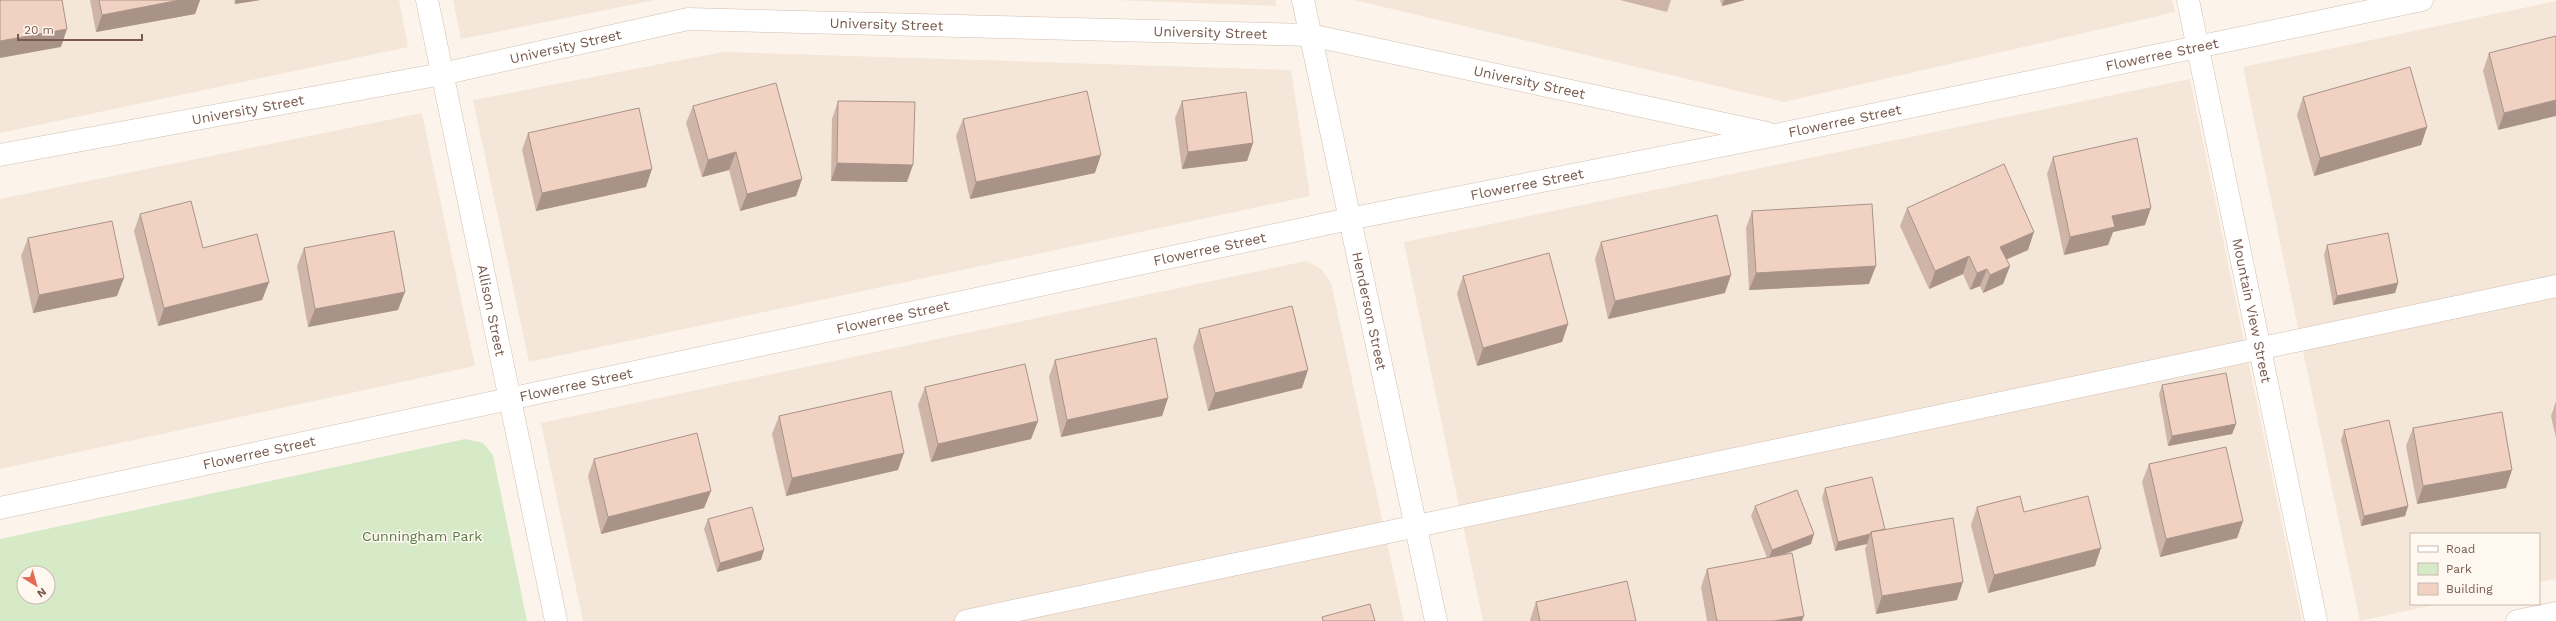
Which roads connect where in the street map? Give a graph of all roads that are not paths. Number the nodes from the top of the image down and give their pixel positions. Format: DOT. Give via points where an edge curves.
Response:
graph roads {
  1 [pos="427,0"];
  2 [pos="1303,0"];
  3 [pos="2188,0"];
  4 [pos="2422,0"];
  5 [pos="1310,34"];
  6 [pos="2199,48"];
  7 [pos="442,74"];
  8 [pos="1776,135"];
  9 [pos="0,155"];
  10 [pos="1349,219"];
  11 [pos="2556,286"];
  12 [pos="2260,347"];
  13 [pos="510,400"];
  14 [pos="0,508"];
  15 [pos="1415,526"];
  16 [pos="2556,613"];
  17 [pos="556,621"];
  18 [pos="966,621"];
  19 [pos="1436,621"];
  20 [pos="2316,621"];
  21 [pos="2517,621"];
  1 -- 7 [label="street, Allison Street"];
  2 -- 5 [label="street, Henderson Street"];
  3 -- 6 [label="street, Mountain View Street"];
  4 -- 6 [label="street, Flowerree Street"];
  5 -- 7 [label="street, University Street" via="688,19"];
  5 -- 8 [label="street, University Street"];
  5 -- 10 [label="street, Henderson Street"];
  6 -- 8 [label="street, Flowerree Street"];
  6 -- 12 [label="street, Mountain View Street"];
  7 -- 9 [label="street, University Street"];
  7 -- 13 [label="street, Allison Street"];
  8 -- 10 [label="street, Flowerree Street"];
  10 -- 13 [label="street, Flowerree Street"];
  10 -- 15 [label="street, Henderson Street"];
  11 -- 12 [label="street"];
  12 -- 15 [label="street"];
  12 -- 20 [label="street, Mountain View Street"];
  13 -- 14 [label="street, Flowerree Street"];
  13 -- 17 [label="street, Allison Street"];
  15 -- 18 [label="street"];
  15 -- 19 [label="street, Henderson Street"];
  16 -- 21 [label="street"];
}
